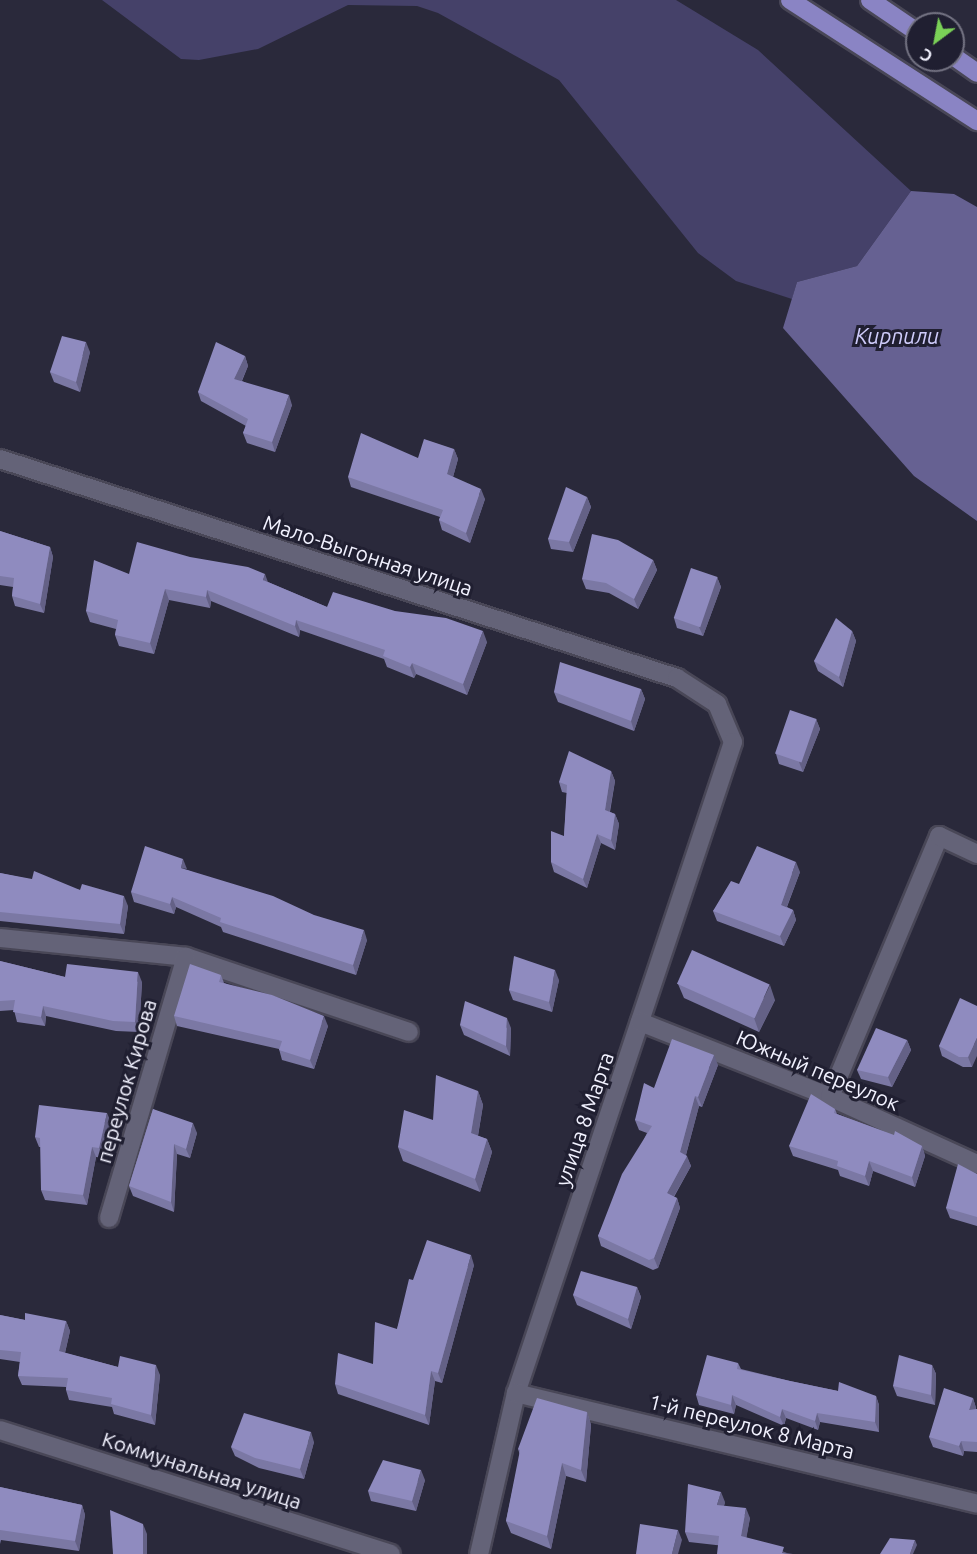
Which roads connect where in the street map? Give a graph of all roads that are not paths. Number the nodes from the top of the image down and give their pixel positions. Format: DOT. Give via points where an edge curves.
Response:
graph roads {
  1 [pos="790,0"];
  2 [pos="870,0"];
  3 [pos="905,24"];
  4 [pos="977,121"];
  5 [pos="0,459"];
  6 [pos="717,704"];
  7 [pos="977,854"];
  8 [pos="0,938"];
  9 [pos="186,957"];
  10 [pos="640,1022"];
  11 [pos="409,1032"];
  12 [pos="830,1097"];
  13 [pos="977,1164"];
  14 [pos="109,1218"];
  15 [pos="516,1393"];
  16 [pos="0,1430"];
  17 [pos="977,1504"];
  18 [pos="391,1554"];
  19 [pos="479,1554"];
  1 -- 4 [label="main road"];
  2 -- 3 [label="main road"];
  5 -- 6 [label="street, Мало-Выгонная улица" via="677,678"];
  6 -- 10 [label="street, улица 8 Марта" via="733,742"];
  7 -- 12 [label="street" via="939,836"];
  8 -- 9 [label="street"];
  9 -- 11 [label="street"];
  9 -- 14 [label="street, переулок Кирова"];
  10 -- 12 [label="street, Южный переулок"];
  10 -- 15 [label="street, улица 8 Марта"];
  12 -- 13 [label="street, Южный переулок"];
  15 -- 17 [label="street, 1-й переулок 8 Марта"];
  15 -- 19 [label="street, улица 8 Марта"];
  16 -- 18 [label="street, Коммунальная улица"];
}
